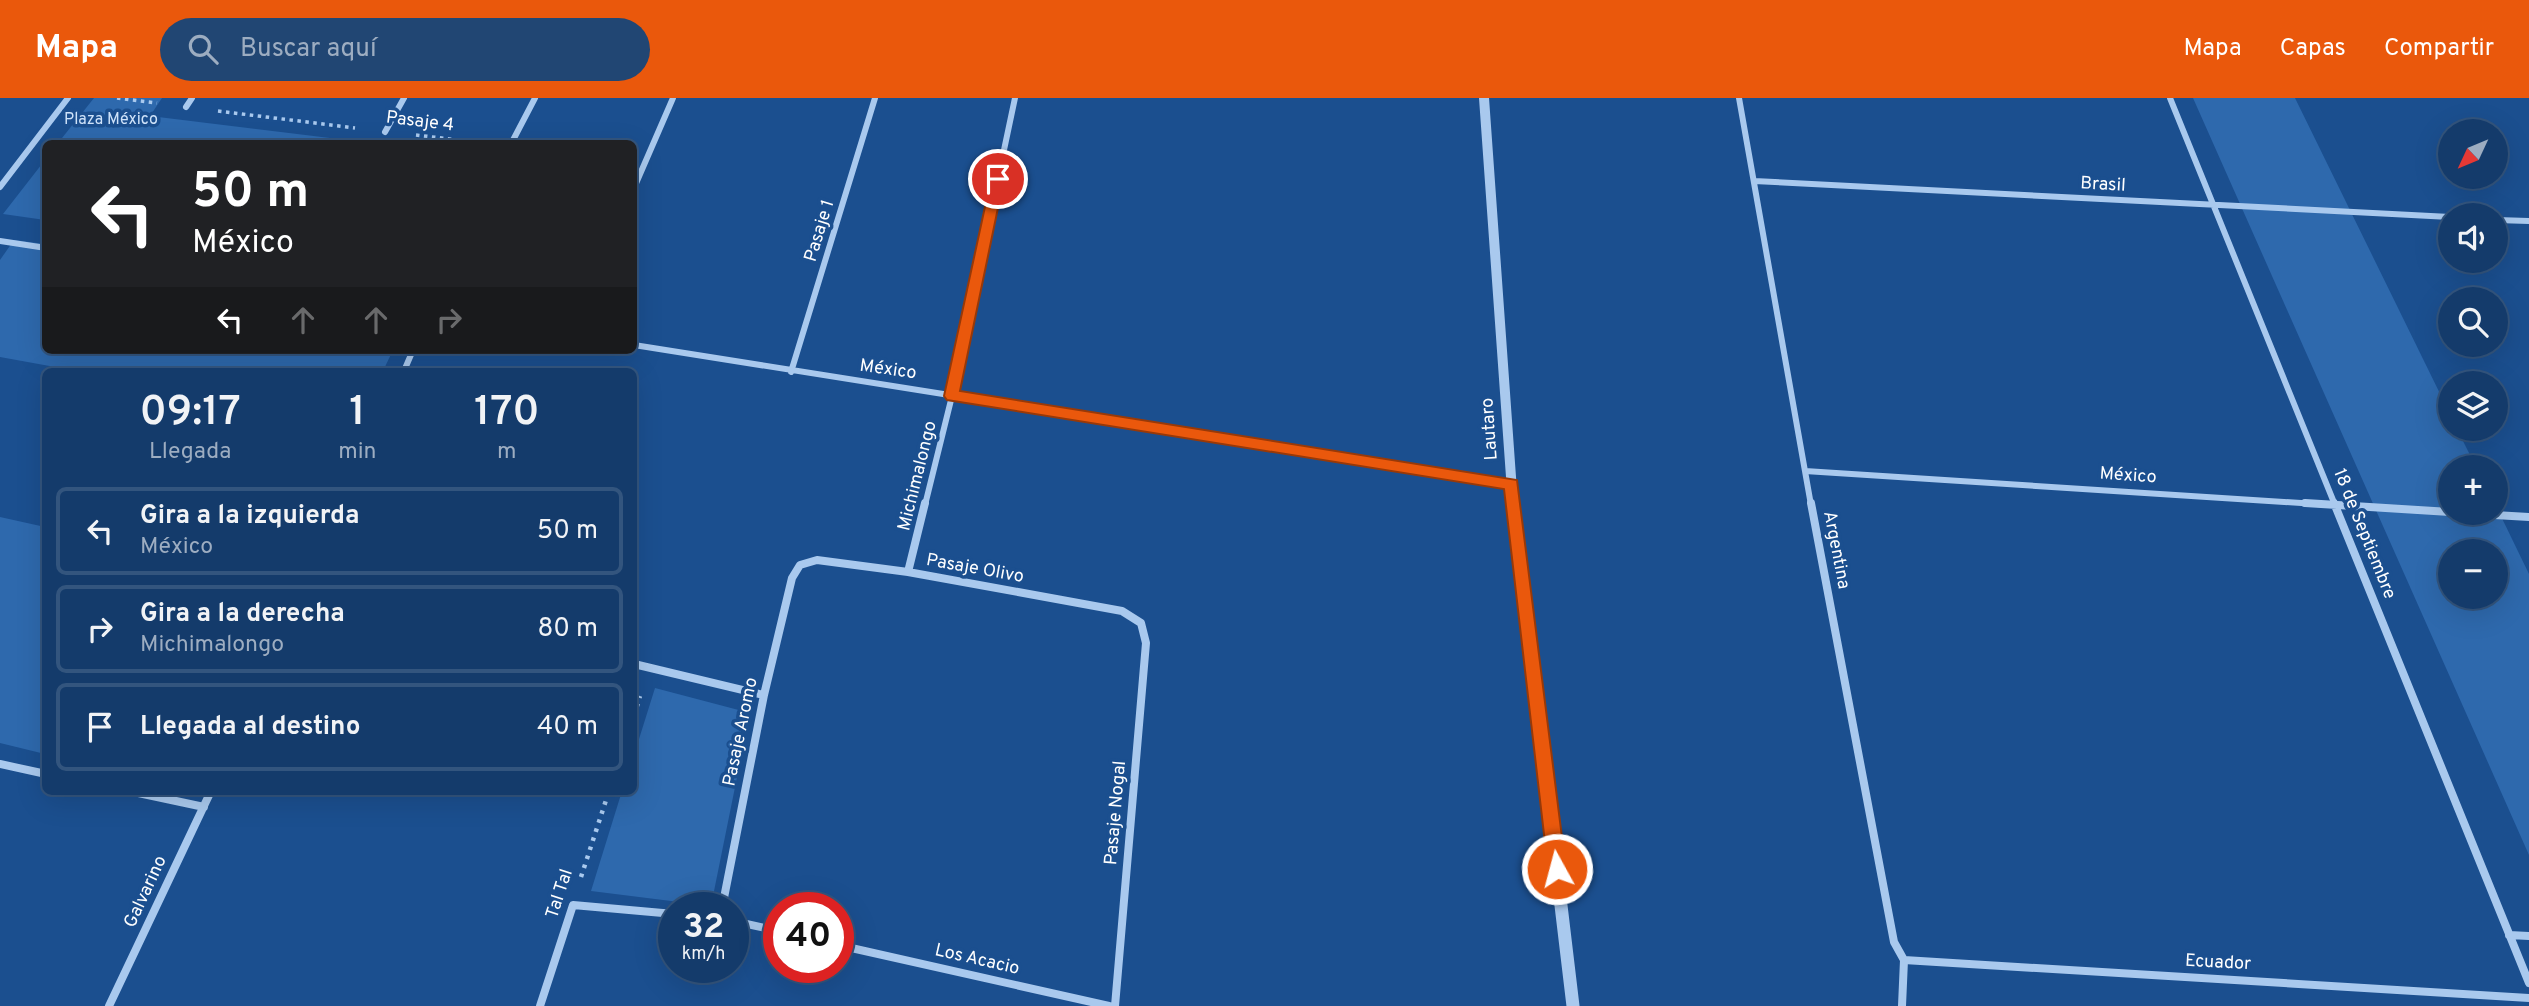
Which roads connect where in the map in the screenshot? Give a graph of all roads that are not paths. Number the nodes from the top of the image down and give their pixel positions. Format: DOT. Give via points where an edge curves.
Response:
graph roads {
  1 [pos="68,98"];
  2 [pos="192,98"];
  3 [pos="404,98"];
  4 [pos="535,98"];
  5 [pos="673,98"];
  6 [pos="875,98"];
  7 [pos="1015,98"];
  8 [pos="1484,98"];
  9 [pos="1739,98"];
  10 [pos="2169,98"];
  11 [pos="186,107"];
  12 [pos="385,132"];
  13 [pos="514,140"];
  14 [pos="637,181"];
  15 [pos="1754,181"];
  16 [pos="0,187"];
  17 [pos="2213,205"];
  18 [pos="2438,216"];
  19 [pos="2508,220"];
  20 [pos="2529,221"];
  21 [pos="0,241"];
  22 [pos="42,247"];
  23 [pos="637,346"];
  24 [pos="791,372"];
  25 [pos="952,396"];
  26 [pos="1805,471"];
  27 [pos="1511,484"];
  28 [pos="2335,505"];
  29 [pos="2438,511"];
  30 [pos="2508,516"];
  31 [pos="2529,517"];
  32 [pos="800,565"];
  33 [pos="908,572"];
  34 [pos="1141,623"];
  35 [pos="637,665"];
  36 [pos="764,695"];
  37 [pos="0,764"];
  38 [pos="42,773"];
  39 [pos="148,795"];
  40 [pos="209,795"];
  41 [pos="204,807"];
  42 [pos="725,892"];
  43 [pos="658,913"];
  44 [pos="2509,935"];
  45 [pos="2529,936"];
  46 [pos="854,949"];
  47 [pos="1904,960"];
  48 [pos="2529,983"];
  49 [pos="2529,998"];
  50 [pos="109,1006"];
  51 [pos="540,1006"];
  52 [pos="1109,1006"];
  53 [pos="1115,1006"];
  54 [pos="1573,1006"];
  55 [pos="1902,1006"];
  1 -- 16 [label="street"];
  2 -- 11 [label="street"];
  3 -- 12 [label="street"];
  4 -- 13 [label="street"];
  5 -- 14 [label="street"];
  6 -- 24 [label="street, Pasaje 1"];
  7 -- 25 [label="street, Michimalongo"];
  8 -- 27 [label="street, Lautaro"];
  9 -- 15 [label="street, Argentina"];
  10 -- 17 [label="street, 18 de Septiembre"];
  15 -- 17 [label="street, Brasil"];
  15 -- 26 [label="street, Argentina"];
  17 -- 18 [label="street, Brasil"];
  17 -- 28 [label="street, 18 de Septiembre"];
  19 -- 20 [label="street"];
  21 -- 22 [label="street"];
  23 -- 24 [label="street, México"];
  24 -- 25 [label="street, México"];
  25 -- 27 [label="street, México"];
  25 -- 33 [label="street, Michimalongo"];
  26 -- 28 [label="street, México"];
  26 -- 47 [label="street, Argentina" via="1894,942"];
  27 -- 54 [label="street, Lautaro"];
  28 -- 29 [label="street, México"];
  28 -- 44 [label="street, 18 de Septiembre"];
  30 -- 31 [label="street"];
  32 -- 33 [label="street, Pasaje Olivo" via="817,559"];
  32 -- 36 [label="street, Pasaje Aromo" via="792,578"];
  33 -- 34 [label="street, Pasaje Olivo" via="1122,611"];
  34 -- 53 [label="street, Pasaje Nogal" via="1146,643"];
  35 -- 36 [label="street"];
  36 -- 42 [label="street, Pasaje Aromo"];
  37 -- 38 [label="street"];
  39 -- 41 [label="street"];
  40 -- 41 [label="street, Galvarino"];
  41 -- 50 [label="street, Galvarino"];
  43 -- 51 [label="street, Tal Tal" via="573,905"];
  44 -- 45 [label="street"];
  44 -- 48 [label="street, 18 de Septiembre"];
  46 -- 52 [label="street, Los Acacio"];
  47 -- 49 [label="street, Ecuador"];
  47 -- 55 [label="street, Argentina"];
}
